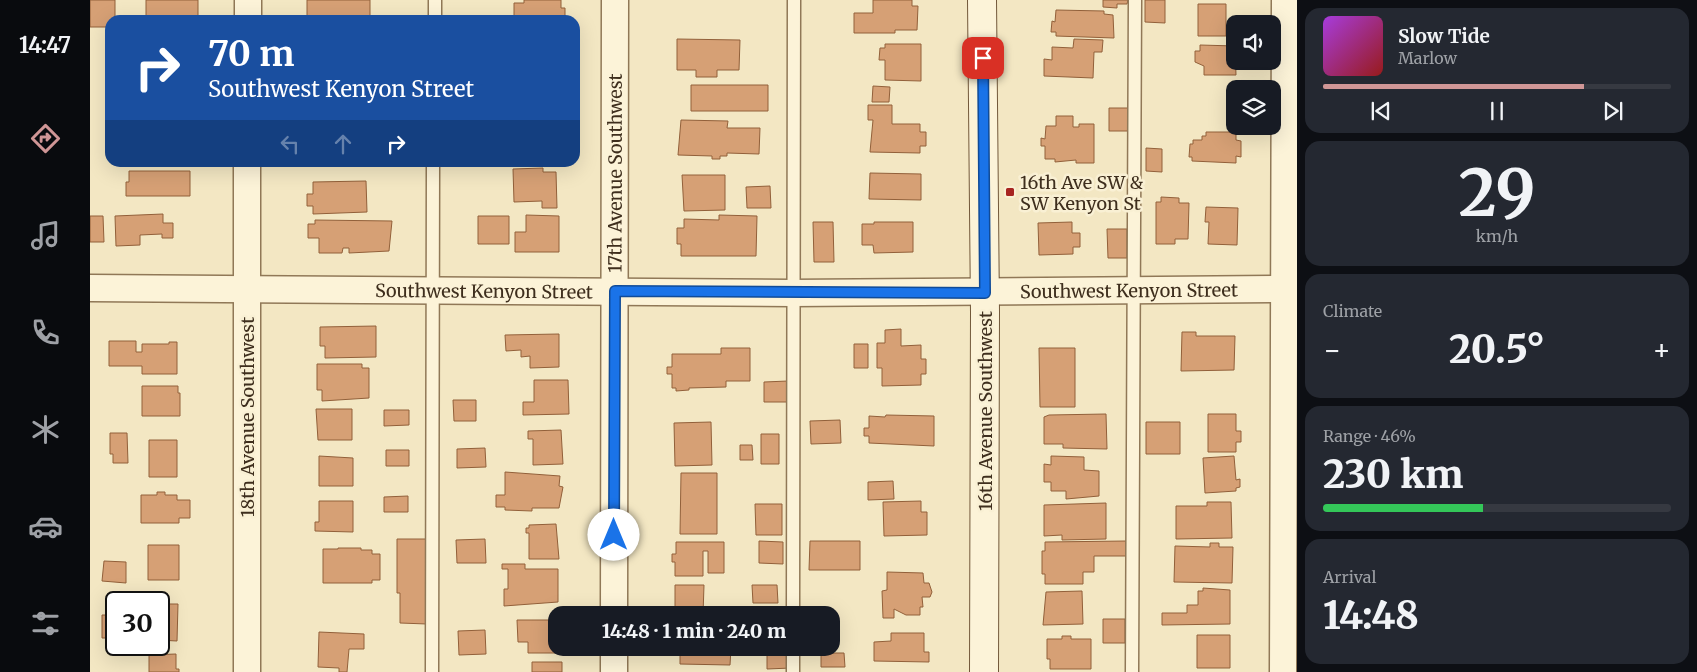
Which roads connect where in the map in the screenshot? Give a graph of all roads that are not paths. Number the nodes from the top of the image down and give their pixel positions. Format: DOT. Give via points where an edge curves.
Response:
graph roads {
  1 [pos="248,0"];
  2 [pos="435,0"];
  3 [pos="615,0"];
  4 [pos="794,0"];
  5 [pos="982,0"];
  6 [pos="1136,0"];
  7 [pos="1286,0"];
  8 [pos="248,15"];
  9 [pos="435,15"];
  10 [pos="247,167"];
  11 [pos="433,167"];
  12 [pos="90,288"];
  13 [pos="1291,289"];
  14 [pos="246,290"];
  15 [pos="432,290"];
  16 [pos="615,291"];
  17 [pos="1133,291"];
  18 [pos="792,293"];
  19 [pos="985,293"];
  20 [pos="614,606"];
  21 [pos="792,606"];
  22 [pos="614,656"];
  23 [pos="793,656"];
  24 [pos="247,672"];
  25 [pos="432,672"];
  26 [pos="614,672"];
  27 [pos="793,672"];
  28 [pos="984,672"];
  29 [pos="1132,672"];
  30 [pos="1283,672"];
  1 -- 8 [label="street"];
  2 -- 9 [label="lane"];
  3 -- 16 [label="street, 17th Avenue Southwest"];
  4 -- 18 [label="lane"];
  5 -- 19 [label="street, 16th Avenue Southwest"];
  6 -- 17 [label="lane"];
  7 -- 13 [label="street"];
  10 -- 14 [label="street, 18th Avenue Southwest"];
  11 -- 15 [label="lane"];
  12 -- 14 [label="street, Southwest Kenyon Street"];
  13 -- 17 [label="street, Southwest Kenyon Street"];
  13 -- 30 [label="street"];
  14 -- 15 [label="street, Southwest Kenyon Street"];
  14 -- 24 [label="street, 18th Avenue Southwest"];
  15 -- 16 [label="street, Southwest Kenyon Street"];
  15 -- 25 [label="lane"];
  16 -- 18 [label="street, Southwest Kenyon Street"];
  16 -- 20 [label="street, 17th Avenue Southwest"];
  17 -- 19 [label="street, Southwest Kenyon Street"];
  17 -- 29 [label="lane"];
  18 -- 19 [label="street, Southwest Kenyon Street"];
  18 -- 21 [label="lane"];
  19 -- 28 [label="street, 16th Avenue Southwest"];
  22 -- 26 [label="street"];
  23 -- 27 [label="lane"];
}
